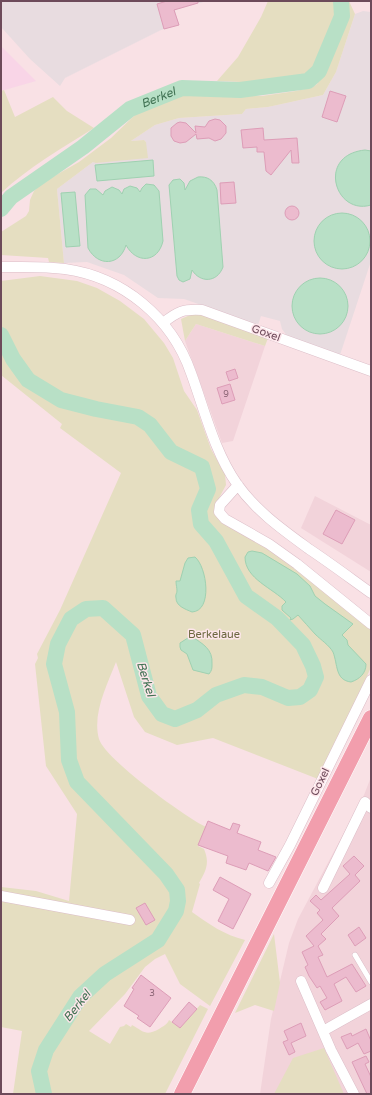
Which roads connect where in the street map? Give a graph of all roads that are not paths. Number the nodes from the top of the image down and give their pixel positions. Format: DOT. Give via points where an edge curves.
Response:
graph roads {
  1 [pos="1,267"];
  2 [pos="163,323"];
  3 [pos="371,371"];
  4 [pos="238,485"];
  5 [pos="371,593"];
  6 [pos="371,624"];
  7 [pos="371,680"];
  8 [pos="371,718"];
  9 [pos="371,808"];
  10 [pos="269,883"];
  11 [pos="323,888"];
  12 [pos="1,896"];
  13 [pos="130,920"];
  14 [pos="355,955"];
  15 [pos="301,981"];
  16 [pos="371,982"];
  17 [pos="371,1004"];
  18 [pos="323,1031"];
  19 [pos="182,1094"];
  20 [pos="354,1094"];
  1 -- 2 [label="street" via="64,269 95,276 130,294 149,308"];
  2 -- 3 [label="street, Goxel" via="178,312 188,309 202,310"];
  2 -- 4 [label="street" via="184,354 223,462"];
  4 -- 5 [label="street" via="250,501 282,529"];
  4 -- 6 [label="street" via="220,505 219,512 225,519 269,544 297,564"];
  7 -- 10 [label="street, Goxel"];
  8 -- 19 [label="main road"];
  9 -- 11 [label="street" via="365,802"];
  12 -- 13 [label="street"];
  14 -- 16 [label="lane"];
  15 -- 18 [label="street"];
  17 -- 18 [label="street"];
  18 -- 20 [label="street"];
}
